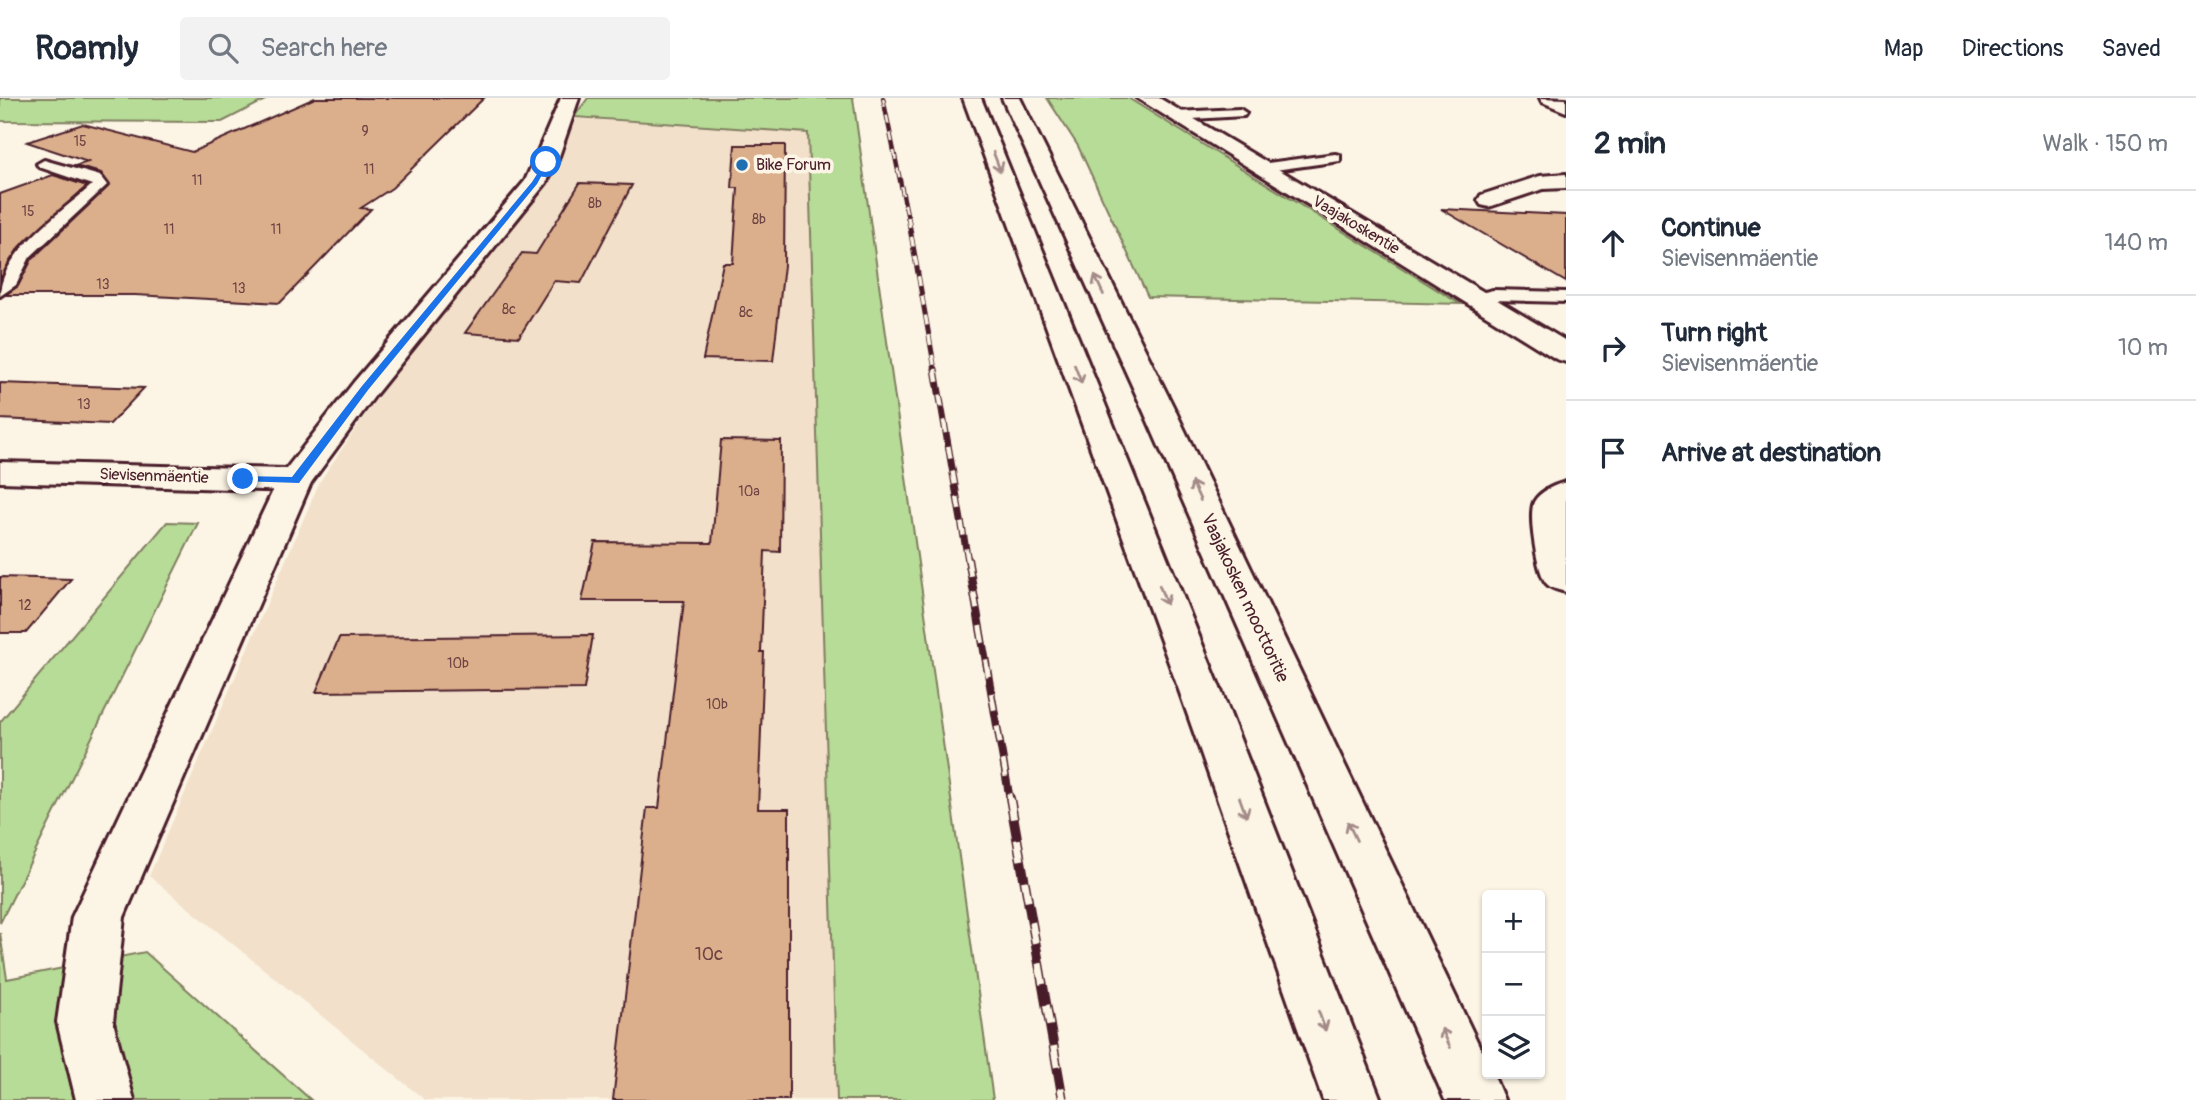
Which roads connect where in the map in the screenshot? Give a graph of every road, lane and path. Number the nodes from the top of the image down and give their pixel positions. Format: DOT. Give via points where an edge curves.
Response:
graph roads {
  1 [pos="570,98"];
  2 [pos="972,98"];
  3 [pos="1011,98"];
  4 [pos="1146,98"];
  5 [pos="1549,98"];
  6 [pos="1566,106"];
  7 [pos="1240,113"];
  8 [pos="1175,116"];
  9 [pos="1335,158"];
  10 [pos="44,164"];
  11 [pos="1261,168"];
  12 [pos="1566,181"];
  13 [pos="1489,200"];
  14 [pos="0,291"];
  15 [pos="1566,297"];
  16 [pos="1478,299"];
  17 [pos="1566,353"];
  18 [pos="0,472"];
  19 [pos="295,481"];
  20 [pos="1566,493"];
  21 [pos="1566,579"];
  22 [pos="105,1100"];
  23 [pos="1352,1100"];
  24 [pos="1475,1100"];
  1 -- 19 [label="main road" via="535,183 365,388"];
  2 -- 23 [label="main road, one-way"];
  24 -- 3 [label="main road, Vaajakosken moottoritie, one-way"];
  4 -- 8 [label="main road, Vaajakoskentie"];
  5 -- 6 [label="main road"];
  7 -- 8 [label="lane"];
  8 -- 11 [label="main road, Vaajakoskentie"];
  9 -- 11 [label="lane"];
  10 -- 14 [label="lane" via="94,179 100,185 23,256"];
  11 -- 16 [label="main road, Vaajakoskentie"];
  12 -- 13 [label="main road" via="1541,183"];
  15 -- 16 [label="lane" via="1493,295"];
  16 -- 17 [label="main road, Vaajakoskentie"];
  18 -- 19 [label="main road, Sievisenmäentie"];
  19 -- 22 [label="main road" via="98,917 85,1022"];
  20 -- 21 [label="main road" via="1550,505 1549,520 1560,574"];
}
